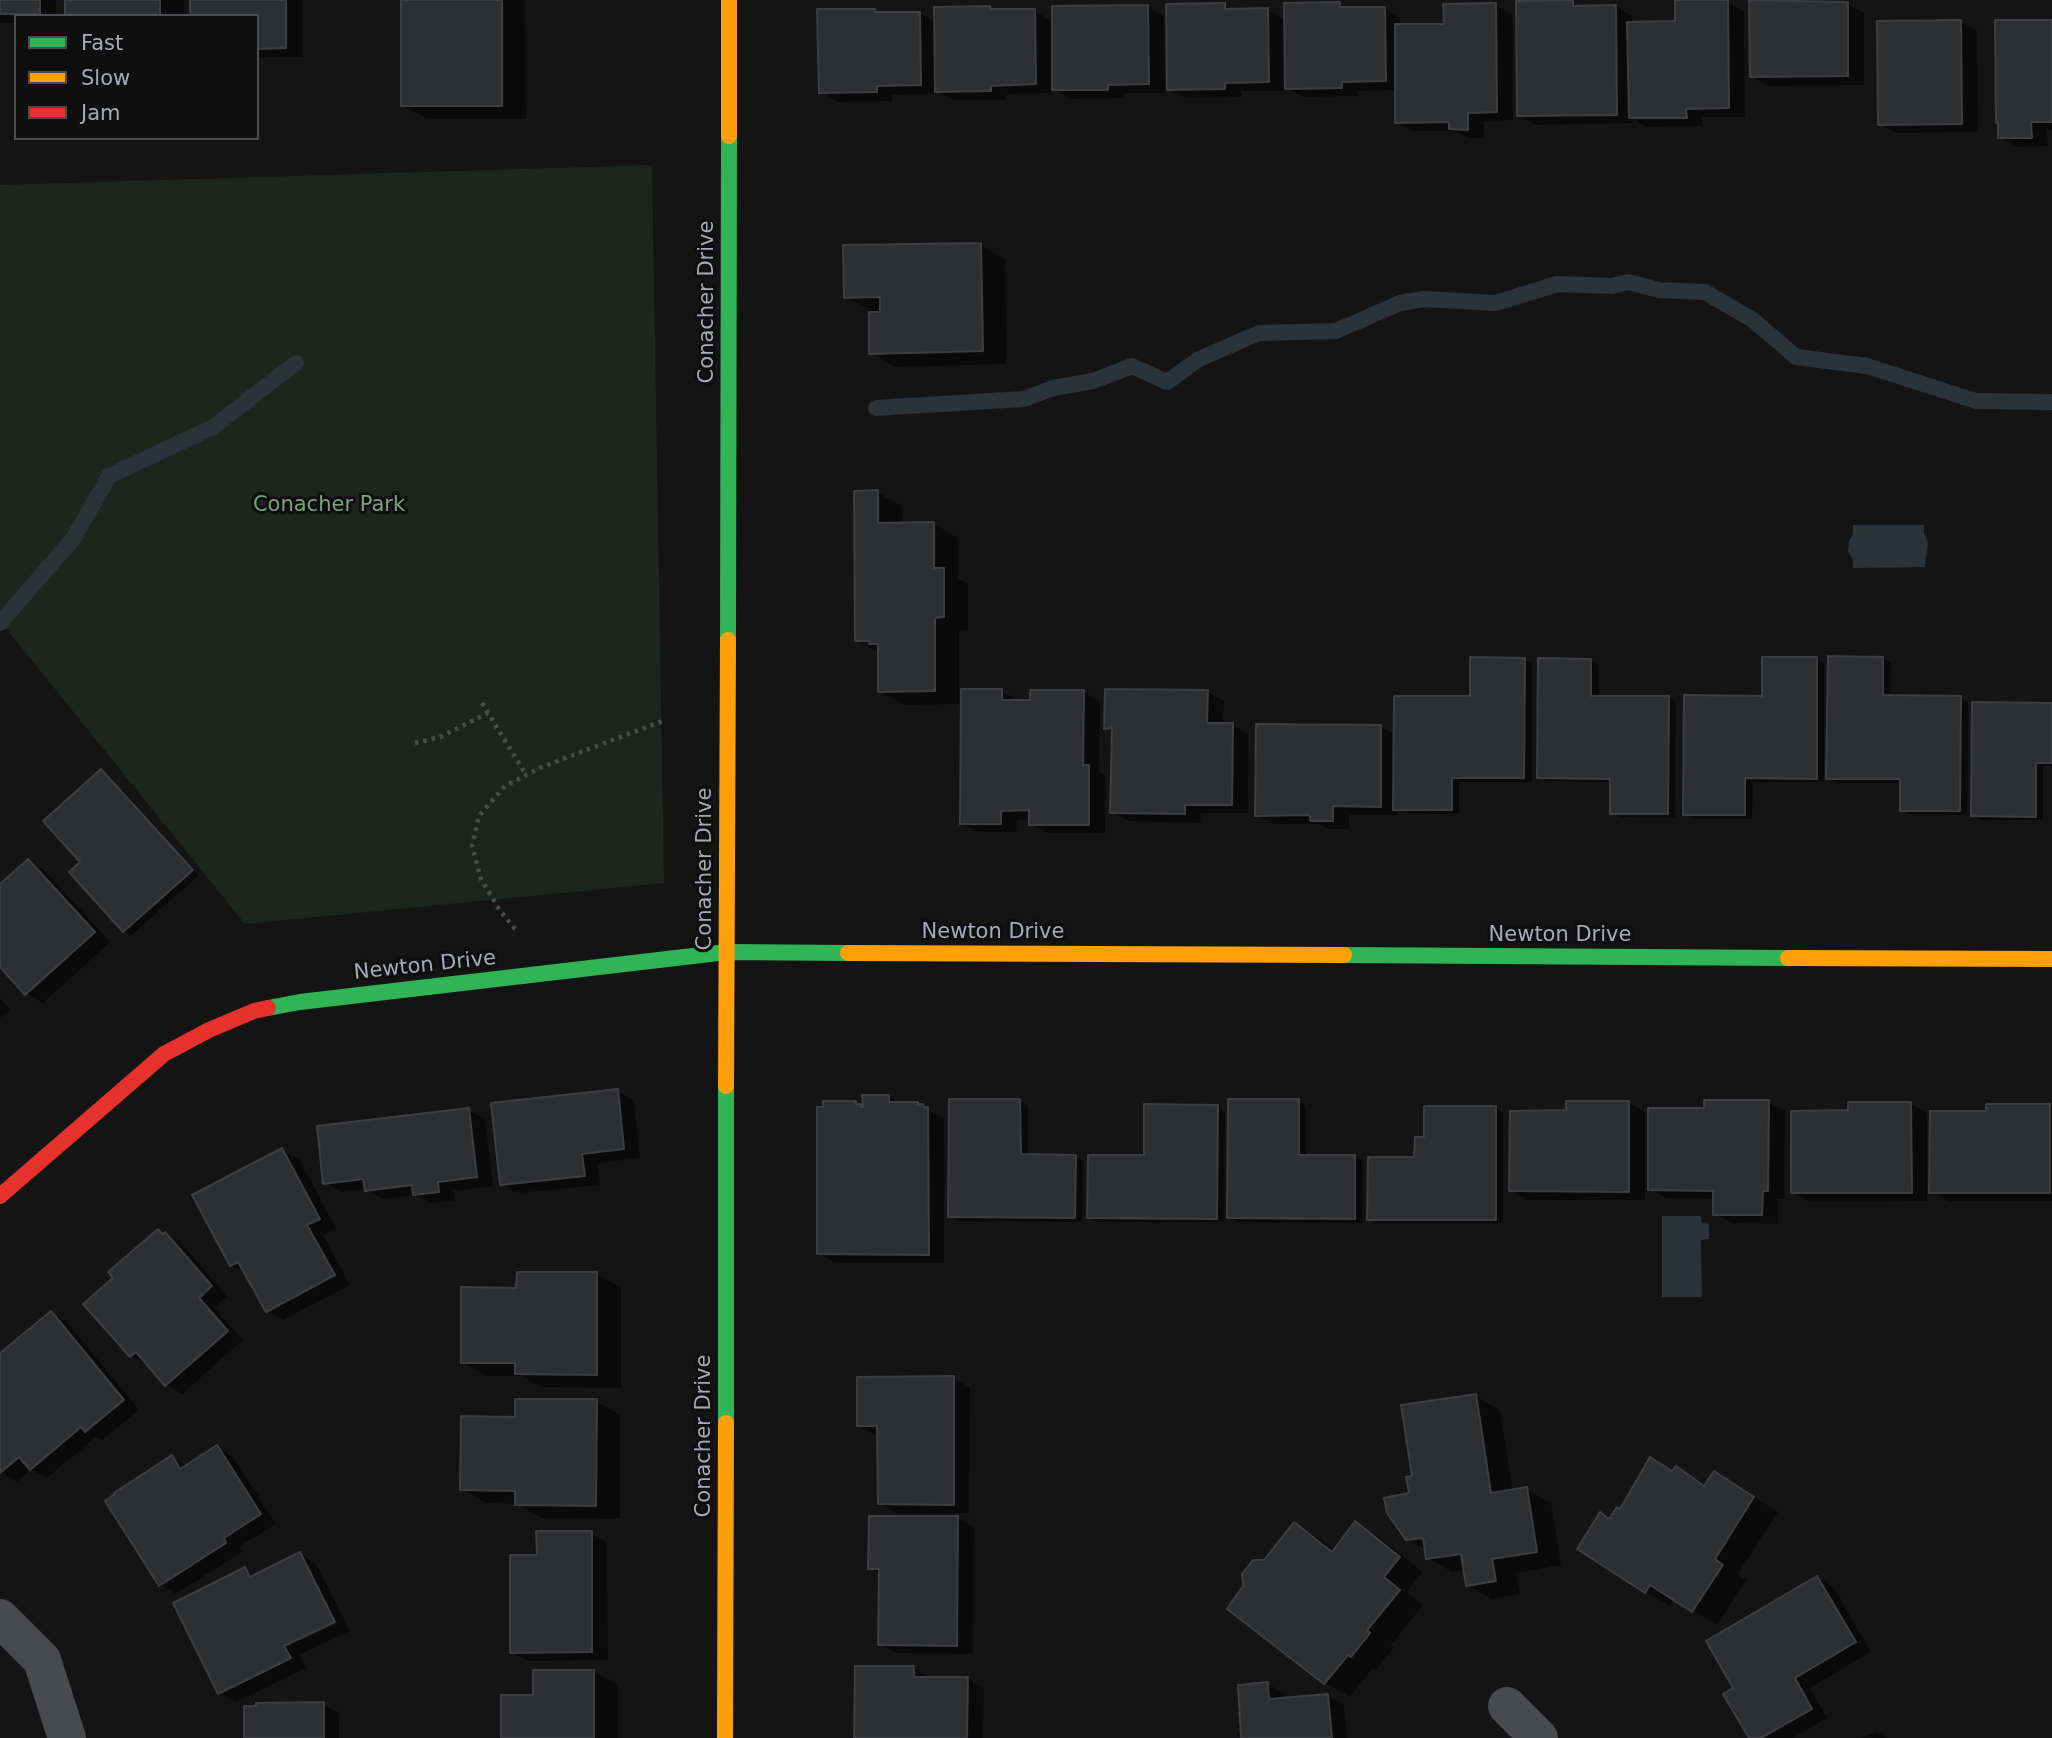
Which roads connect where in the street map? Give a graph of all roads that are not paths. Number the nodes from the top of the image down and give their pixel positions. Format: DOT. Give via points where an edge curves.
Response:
graph roads {
  1 [pos="729,0"];
  2 [pos="727,952"];
  3 [pos="2052,959"];
  4 [pos="0,1196"];
  5 [pos="0,1618"];
  6 [pos="1507,1706"];
  7 [pos="67,1738"];
  8 [pos="725,1738"];
  9 [pos="1539,1738"];
  1 -- 2 [label="street, Conacher Drive"];
  2 -- 3 [label="street, Newton Drive"];
  2 -- 4 [label="street, Newton Drive" via="254,1011 164,1054"];
  2 -- 8 [label="street, Conacher Drive"];
  5 -- 7 [label="street" via="41,1660"];
  6 -- 9 [label="street"];
}
